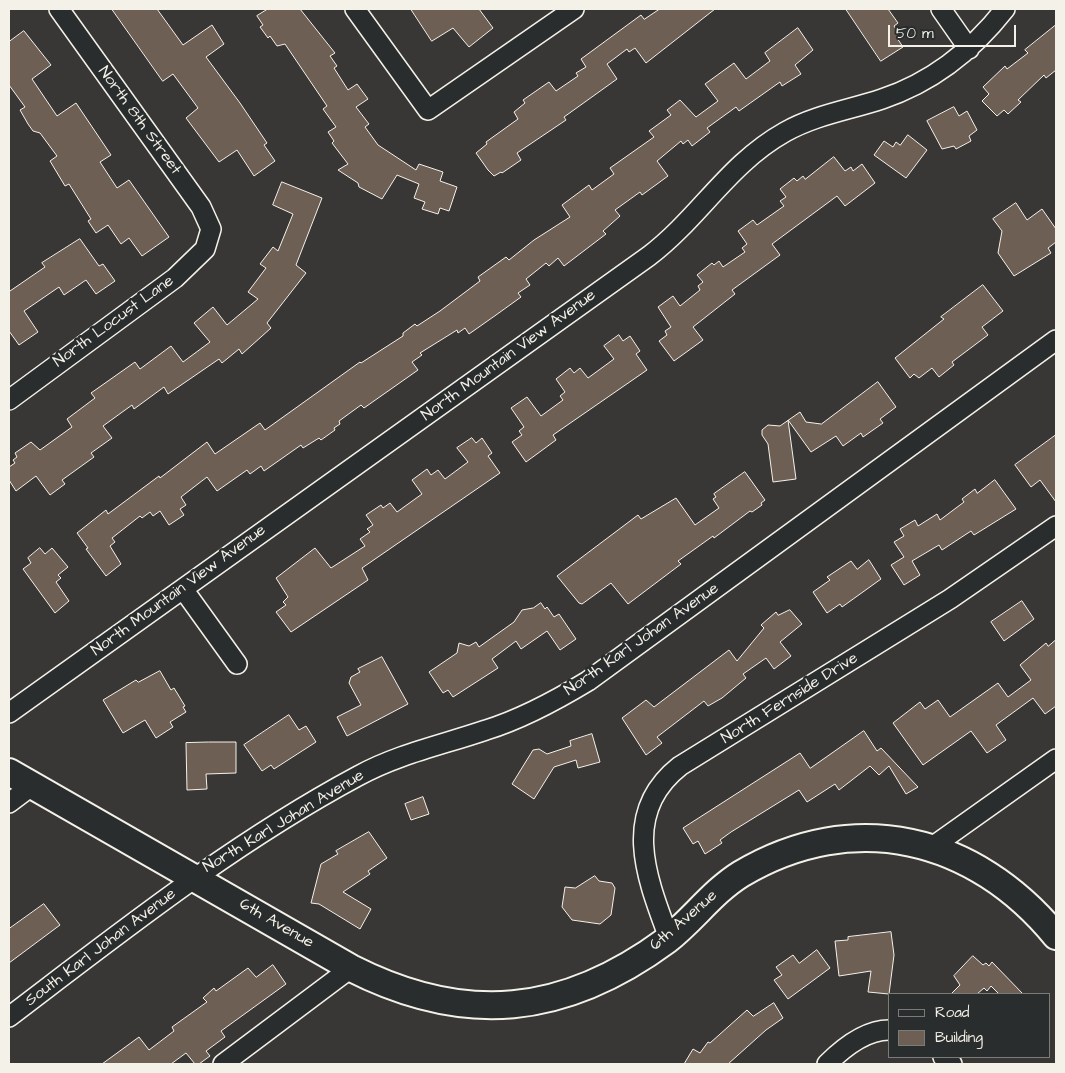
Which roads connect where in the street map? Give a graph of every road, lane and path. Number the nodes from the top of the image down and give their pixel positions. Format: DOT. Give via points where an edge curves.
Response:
graph roads {
  1 [pos="59,9"];
  2 [pos="355,9"];
  3 [pos="574,9"];
  4 [pos="941,9"];
  5 [pos="1004,9"];
  6 [pos="969,49"];
  7 [pos="210,236"];
  8 [pos="1056,340"];
  9 [pos="9,400"];
  10 [pos="1056,526"];
  11 [pos="183,589"];
  12 [pos="238,664"];
  13 [pos="9,714"];
  14 [pos="1056,759"];
  15 [pos="9,772"];
  16 [pos="32,785"];
  17 [pos="9,803"];
  18 [pos="932,847"];
  19 [pos="194,878"];
  20 [pos="1056,936"];
  21 [pos="669,938"];
  22 [pos="351,968"];
  23 [pos="9,1018"];
  24 [pos="888,1030"];
  25 [pos="223,1064"];
  26 [pos="827,1064"];
  1 -- 7 [label="street, North 8th Street" via="201,206 210,221"];
  2 -- 3 [label="street" via="428,110"];
  4 -- 6 [label="street"];
  5 -- 6 [label="street, North Mountain View Avenue"];
  6 -- 11 [label="street, North Mountain View Avenue" via="931,77 904,90 814,118 755,151 731,171 686,224 649,256"];
  7 -- 9 [label="street, North Locust Lane" via="200,255 175,278"];
  8 -- 19 [label="street, North Karl Johan Avenue" via="588,682 527,715 416,751 359,775"];
  10 -- 21 [label="street, North Fernside Drive" via="950,599 680,766 662,782 650,802 643,835 648,880"];
  11 -- 12 [label="street"];
  11 -- 13 [label="street, North Mountain View Avenue"];
  14 -- 18 [label="street"];
  15 -- 16 [label="street, 6th Avenue"];
  16 -- 17 [label="street"];
  16 -- 19 [label="street, 6th Avenue"];
  18 -- 20 [label="street, 6th Avenue" via="995,878 1021,897"];
  18 -- 21 [label="street, 6th Avenue" via="860,838 803,847 769,859 740,875 708,900"];
  19 -- 22 [label="street, 6th Avenue"];
  19 -- 23 [label="street, South Karl Johan Avenue"];
  21 -- 22 [label="street, 6th Avenue" via="623,970 597,983 562,995 510,1005 443,1001 393,988"];
  22 -- 25 [label="street"];
  24 -- 26 [label="street" via="865,1035"];
}
